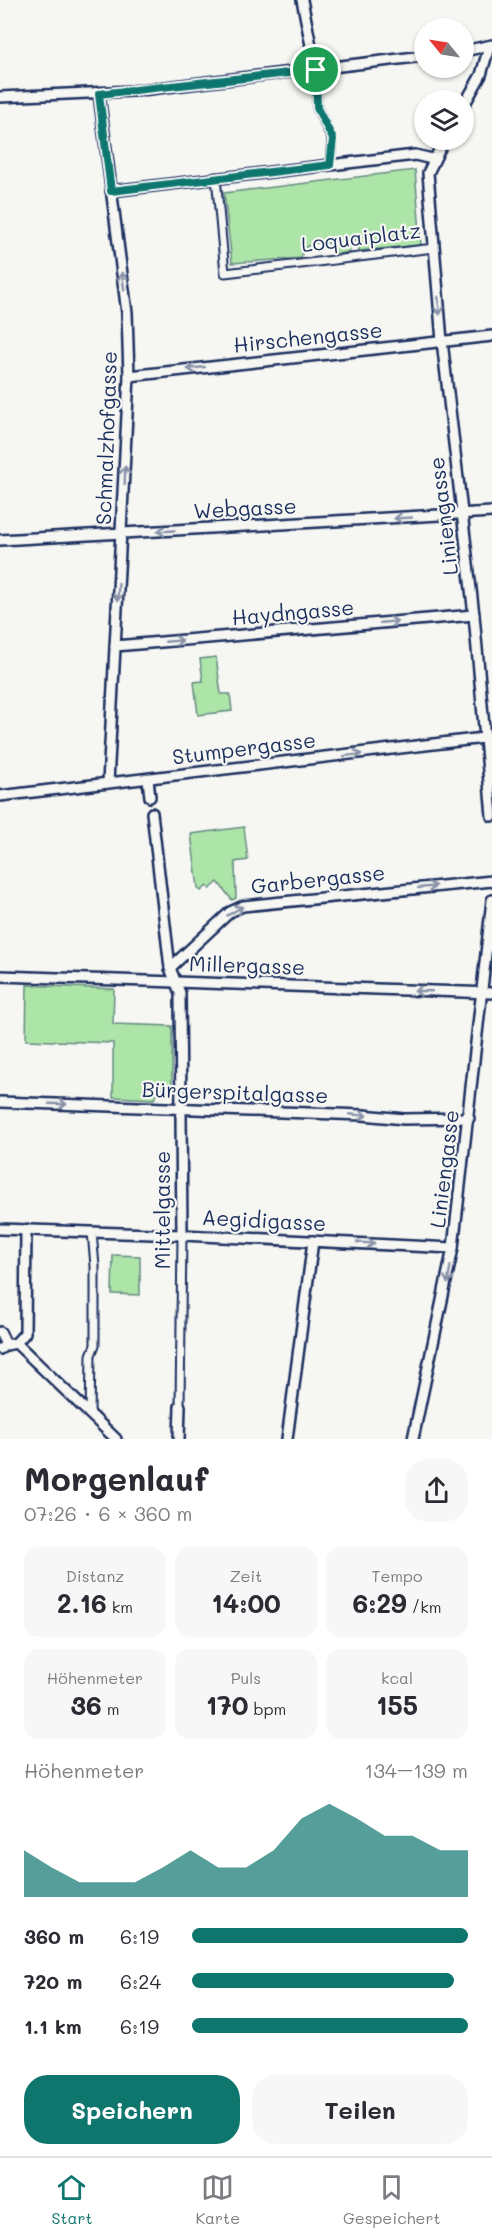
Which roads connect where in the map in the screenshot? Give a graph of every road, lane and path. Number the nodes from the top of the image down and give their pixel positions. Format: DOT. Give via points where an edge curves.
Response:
graph roads {
  1 [pos="302,0"];
  2 [pos="491,46"];
  3 [pos="474,49"];
  4 [pos="414,57"];
  5 [pos="316,70"];
  6 [pos="472,90"];
  7 [pos="99,94"];
  8 [pos="0,97"];
  9 [pos="438,150"];
  10 [pos="432,159"];
  11 [pos="330,165"];
  12 [pos="216,177"];
  13 [pos="111,191"];
  14 [pos="434,248"];
  15 [pos="492,336"];
  16 [pos="442,342"];
  17 [pos="129,376"];
  18 [pos="492,512"];
  19 [pos="461,514"];
  20 [pos="122,534"];
  21 [pos="0,540"];
  22 [pos="474,615"];
  23 [pos="115,646"];
  24 [pos="489,738"];
  25 [pos="148,778"];
  26 [pos="108,783"];
  27 [pos="0,796"];
  28 [pos="150,797"];
  29 [pos="152,813"];
  30 [pos="492,816"];
  31 [pos="492,881"];
  32 [pos="492,900"];
  33 [pos="170,968"];
  34 [pos="0,975"];
  35 [pos="175,981"];
  36 [pos="487,993"];
  37 [pos="0,1102"];
  38 [pos="181,1109"];
  39 [pos="469,1118"];
  40 [pos="0,1229"];
  41 [pos="26,1230"];
  42 [pos="92,1232"];
  43 [pos="182,1235"];
  44 [pos="313,1241"];
  45 [pos="453,1248"];
  46 [pos="0,1332"];
  47 [pos="7,1346"];
  48 [pos="180,1406"];
  49 [pos="90,1415"];
  50 [pos="116,1439"];
  51 [pos="179,1439"];
  52 [pos="287,1439"];
  53 [pos="413,1439"];
  1 -- 5 [label="street"];
  2 -- 3 [label="street"];
  2 -- 6 [label="street"];
  4 -- 5 [label="street"];
  5 -- 7 [label="street"];
  5 -- 11 [label="street" via="317,108 333,139"];
  7 -- 8 [label="street"];
  7 -- 13 [label="street, Schmalzhofgasse"];
  9 -- 10 [label="street"];
  10 -- 11 [label="street" via="415,155"];
  10 -- 14 [label="street, Loquaiplatz" via="428,173"];
  11 -- 12 [label="street"];
  12 -- 13 [label="street"];
  12 -- 14 [label="street, Loquaiplatz" via="225,273"];
  17 -- 13 [label="street, Schmalzhofgasse, one-way" via="127,313"];
  14 -- 16 [label="street, Liniengasse, one-way"];
  15 -- 16 [label="street, Hirschengasse"];
  16 -- 17 [label="street, Hirschengasse, one-way"];
  16 -- 19 [label="street, Liniengasse"];
  20 -- 17 [label="street, Schmalzhofgasse, one-way"];
  18 -- 19 [label="street, Webgasse"];
  19 -- 20 [label="street, Webgasse, one-way"];
  19 -- 22 [label="street, Liniengasse"];
  20 -- 21 [label="street, Webgasse"];
  20 -- 23 [label="street, Schmalzhofgasse, one-way"];
  23 -- 22 [label="street, Haydngasse, one-way"];
  22 -- 24 [label="street, Liniengasse"];
  23 -- 26 [label="street, Schmalzhofgasse"];
  25 -- 24 [label="street, Stumpergasse, one-way"];
  24 -- 30 [label="street, Liniengasse"];
  25 -- 26 [label="street, Stumpergasse"];
  25 -- 28 [label="street"];
  26 -- 27 [label="street, Stumpergasse"];
  29 -- 33 [label="street"];
  33 -- 31 [label="street, Garbergasse, one-way" via="230,912 243,906"];
  32 -- 36 [label="street, Liniengasse"];
  33 -- 35 [label="street, Mittelgasse"];
  34 -- 35 [label="street, Millergasse"];
  36 -- 35 [label="street, Millergasse, one-way"];
  35 -- 38 [label="street, Mittelgasse" via="180,993"];
  36 -- 39 [label="street, Liniengasse"];
  37 -- 38 [label="street, Bürgerspitalgasse, one-way"];
  38 -- 39 [label="street, Bürgerspitalgasse, one-way" via="404,1119"];
  38 -- 43 [label="street, Mittelgasse"];
  39 -- 45 [label="street, Liniengasse"];
  40 -- 41 [label="street, Aegidigasse"];
  41 -- 42 [label="street, Aegidigasse"];
  41 -- 47 [label="street" via="25,1333"];
  42 -- 43 [label="street, Aegidigasse"];
  42 -- 49 [label="street" via="95,1345 91,1355"];
  43 -- 44 [label="street, Aegidigasse"];
  43 -- 48 [label="street, Mittelgasse"];
  44 -- 45 [label="street, Aegidigasse, one-way"];
  44 -- 52 [label="street"];
  45 -- 53 [label="street, Liniengasse, one-way"];
  46 -- 47 [label="street"];
  47 -- 49 [label="street"];
  48 -- 51 [label="street, Mittelgasse"];
  49 -- 50 [label="street"];
}
